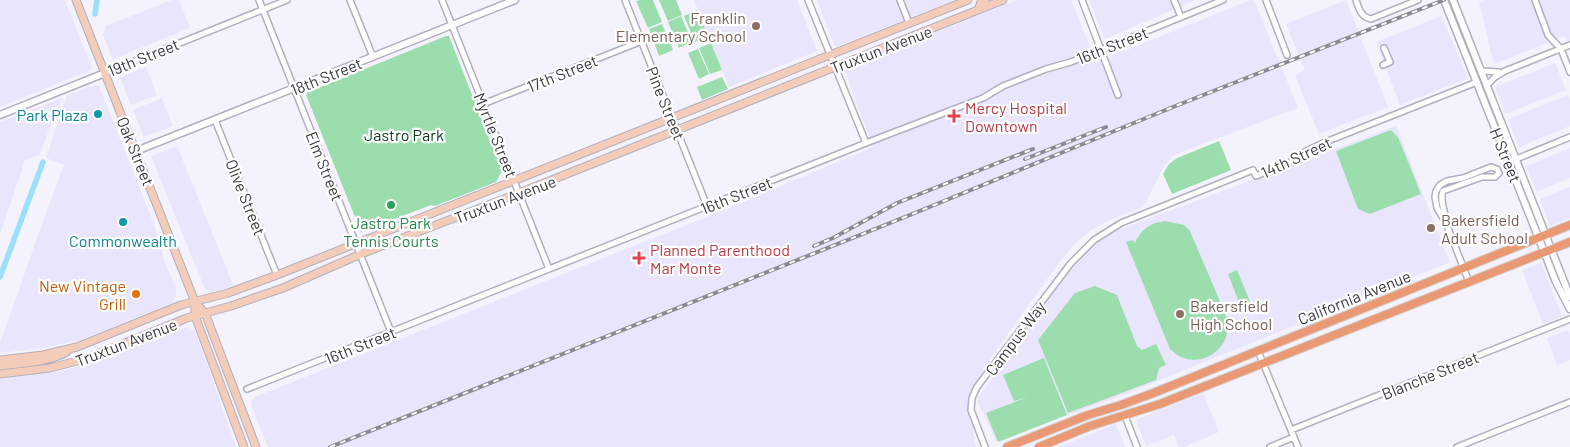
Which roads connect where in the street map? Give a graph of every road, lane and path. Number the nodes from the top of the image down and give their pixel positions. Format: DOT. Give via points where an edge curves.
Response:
graph roads {
  1 [pos="76,0"];
  2 [pos="259,0"];
  3 [pos="286,0"];
  4 [pos="350,0"];
  5 [pos="442,0"];
  6 [pos="515,0"];
  7 [pos="625,0"];
  8 [pos="808,0"];
  9 [pos="900,0"];
  10 [pos="968,0"];
  11 [pos="985,0"];
  12 [pos="1003,0"];
  13 [pos="1082,0"];
  14 [pos="1174,0"];
  15 [pos="1223,0"];
  16 [pos="1266,0"];
  17 [pos="1356,0"];
  18 [pos="1418,0"];
  19 [pos="1444,0"];
  20 [pos="1453,0"];
  21 [pos="1535,0"];
  22 [pos="263,10"];
  23 [pos="978,10"];
  24 [pos="1181,17"];
  25 [pos="909,23"];
  26 [pos="452,25"];
  27 [pos="642,41"];
  28 [pos="1570,45"];
  29 [pos="1384,48"];
  30 [pos="1561,49"];
  31 [pos="1101,50"];
  32 [pos="830,54"];
  33 [pos="1287,54"];
  34 [pos="373,57"];
  35 [pos="1383,65"];
  36 [pos="835,67"];
  37 [pos="1482,71"];
  38 [pos="1505,71"];
  39 [pos="1570,72"];
  40 [pos="105,73"];
  41 [pos="1477,82"];
  42 [pos="1487,85"];
  43 [pos="294,88"];
  44 [pos="1118,94"];
  45 [pos="483,104"];
  46 [pos="0,114"];
  47 [pos="1500,116"];
  48 [pos="672,117"];
  49 [pos="215,120"];
  50 [pos="677,130"];
  51 [pos="1570,137"];
  52 [pos="866,143"];
  53 [pos="136,151"];
  54 [pos="1516,159"];
  55 [pos="1509,162"];
  56 [pos="514,180"];
  57 [pos="519,193"];
  58 [pos="707,206"];
  59 [pos="1446,223"];
  60 [pos="1570,225"];
  61 [pos="1542,236"];
  62 [pos="1094,240"];
  63 [pos="1570,242"];
  64 [pos="356,243"];
  65 [pos="1548,250"];
  66 [pos="361,254"];
  67 [pos="1464,268"];
  68 [pos="549,269"];
  69 [pos="277,275"];
  70 [pos="1469,282"];
  71 [pos="1570,297"];
  72 [pos="196,302"];
  73 [pos="1570,309"];
  74 [pos="205,313"];
  75 [pos="195,316"];
  76 [pos="1570,319"];
  77 [pos="391,332"];
  78 [pos="76,347"];
  79 [pos="1258,350"];
  80 [pos="0,360"];
  81 [pos="1263,364"];
  82 [pos="0,366"];
  83 [pos="0,374"];
  84 [pos="247,389"];
  85 [pos="1570,402"];
  86 [pos="1125,416"];
  87 [pos="1291,430"];
  88 [pos="1294,438"];
  89 [pos="244,447"];
  90 [pos="256,447"];
  91 [pos="985,447"];
  92 [pos="1007,447"];
  93 [pos="1039,447"];
  94 [pos="1137,447"];
  95 [pos="1270,447"];
  96 [pos="1298,447"];
  97 [pos="1457,447"];
  1 -- 40 [label="main road, Oak Street"];
  2 -- 22 [label="street, Elm Street"];
  3 -- 22 [label="street, 19th Street"];
  4 -- 34 [label="street"];
  5 -- 26 [label="street, Myrtle Street"];
  6 -- 26 [label="street, 18th Street"];
  7 -- 27 [label="street, Pine Street"];
  8 -- 32 [label="street"];
  9 -- 25 [label="street"];
  10 -- 25 [label="main road, Truxtun Avenue"];
  11 -- 23 [label="main road"];
  12 -- 23 [label="main road, Truxtun Avenue"];
  13 -- 31 [label="street"];
  14 -- 24 [label="street"];
  15 -- 24 [label="street, 16th Street"];
  16 -- 33 [label="street"];
  17 -- 18 [label="street" via="1361,13 1371,19"];
  19 -- 41 [label="street, H Street"];
  20 -- 37 [label="street, H Street"];
  21 -- 30 [label="street" via="1548,35"];
  22 -- 40 [label="street, 19th Street"];
  22 -- 43 [label="street, Elm Street"];
  23 -- 36 [label="main road, Truxtun Avenue"];
  24 -- 31 [label="street, 16th Street"];
  25 -- 32 [label="main road, Truxtun Avenue"];
  26 -- 34 [label="street, 18th Street"];
  26 -- 45 [label="street, Myrtle Street"];
  27 -- 45 [label="street, 17th Street"];
  27 -- 48 [label="street, Pine Street"];
  28 -- 30 [label="street"];
  29 -- 35 [label="street" via="1390,62"];
  30 -- 38 [label="street"];
  30 -- 39 [label="street"];
  31 -- 44 [label="street"];
  31 -- 52 [label="street, 16th Street" via="1003,86 983,98"];
  32 -- 36 [label="street"];
  32 -- 48 [label="main road, Truxtun Avenue"];
  34 -- 43 [label="street, 18th Street"];
  36 -- 50 [label="main road, Truxtun Avenue"];
  36 -- 52 [label="street"];
  37 -- 38 [label="street"];
  37 -- 42 [label="street, H Street"];
  38 -- 42 [label="street"];
  40 -- 46 [label="street, 19th Street"];
  40 -- 53 [label="main road, Oak Street"];
  41 -- 47 [label="street" via="1483,86"];
  41 -- 55 [label="street, H Street"];
  41 -- 62 [label="street, 14th Street" via="1323,143 1298,159 1256,176 1253,170 1122,223"];
  42 -- 47 [label="street, H Street"];
  43 -- 49 [label="street, 18th Street"];
  43 -- 64 [label="street, Elm Street"];
  45 -- 56 [label="street, Myrtle Street"];
  47 -- 54 [label="street, H Street"];
  48 -- 50 [label="street, Pine Street"];
  48 -- 56 [label="main road, Truxtun Avenue"];
  49 -- 53 [label="street, 18th Street"];
  49 -- 69 [label="street, Olive Street"];
  50 -- 57 [label="main road, Truxtun Avenue"];
  50 -- 58 [label="street, Pine Street"];
  51 -- 54 [label="street"];
  52 -- 58 [label="street, 16th Street"];
  53 -- 72 [label="main road, Oak Street"];
  54 -- 55 [label="street"];
  54 -- 61 [label="street, H Street"];
  55 -- 61 [label="street, H Street"];
  56 -- 57 [label="street, Myrtle Street"];
  56 -- 64 [label="main road, Truxtun Avenue"];
  57 -- 66 [label="main road, Truxtun Avenue"];
  57 -- 68 [label="street, Myrtle Street"];
  58 -- 68 [label="street, 16th Street"];
  59 -- 59 [label="street" via="1441,197 1443,191 1482,177 1495,177 1499,173 1497,169 1491,167 1440,185 1436,205"];
  59 -- 67 [label="street"];
  60 -- 61 [label="main road, California Avenue"];
  61 -- 65 [label="street, H Street"];
  61 -- 67 [label="main road, California Avenue"];
  62 -- 91 [label="street, Campus Way" via="1071,263 972,398 971,410"];
  63 -- 65 [label="main road, California Avenue"];
  64 -- 66 [label="street, Elm Street"];
  64 -- 69 [label="main road, Truxtun Avenue"];
  65 -- 70 [label="main road, California Avenue"];
  65 -- 71 [label="street, H Street"];
  65 -- 73 [label="street, H Street" via="1556,282"];
  66 -- 74 [label="main road, Truxtun Avenue" via="283,288"];
  66 -- 77 [label="street, Elm Street"];
  67 -- 70 [label="street"];
  67 -- 79 [label="main road, California Avenue"];
  68 -- 77 [label="street, 16th Street"];
  69 -- 72 [label="main road, Truxtun Avenue"];
  70 -- 81 [label="main road, California Avenue"];
  72 -- 74 [label="main road, Oak Street"];
  72 -- 75 [label="main road, Oak Street"];
  72 -- 78 [label="main road, Truxtun Avenue"];
  74 -- 75 [label="main road, Truxtun Avenue"];
  74 -- 90 [label="main road, Oak Street"];
  75 -- 83 [label="main road, Truxtun Avenue" via="78,361"];
  75 -- 89 [label="main road, Oak Street"];
  76 -- 87 [label="street, Blanche Street"];
  77 -- 84 [label="street, 16th Street"];
  78 -- 80 [label="main road, Truxtun Avenue"];
  78 -- 82 [label="main road" via="52,359"];
  79 -- 81 [label="street"];
  79 -- 92 [label="main road, California Avenue"];
  81 -- 86 [label="main road, California Avenue"];
  81 -- 87 [label="street"];
  85 -- 97 [label="street"];
  86 -- 93 [label="main road, California Avenue"];
  86 -- 94 [label="street"];
  87 -- 88 [label="street"];
  88 -- 95 [label="street"];
  88 -- 96 [label="street"];
}
